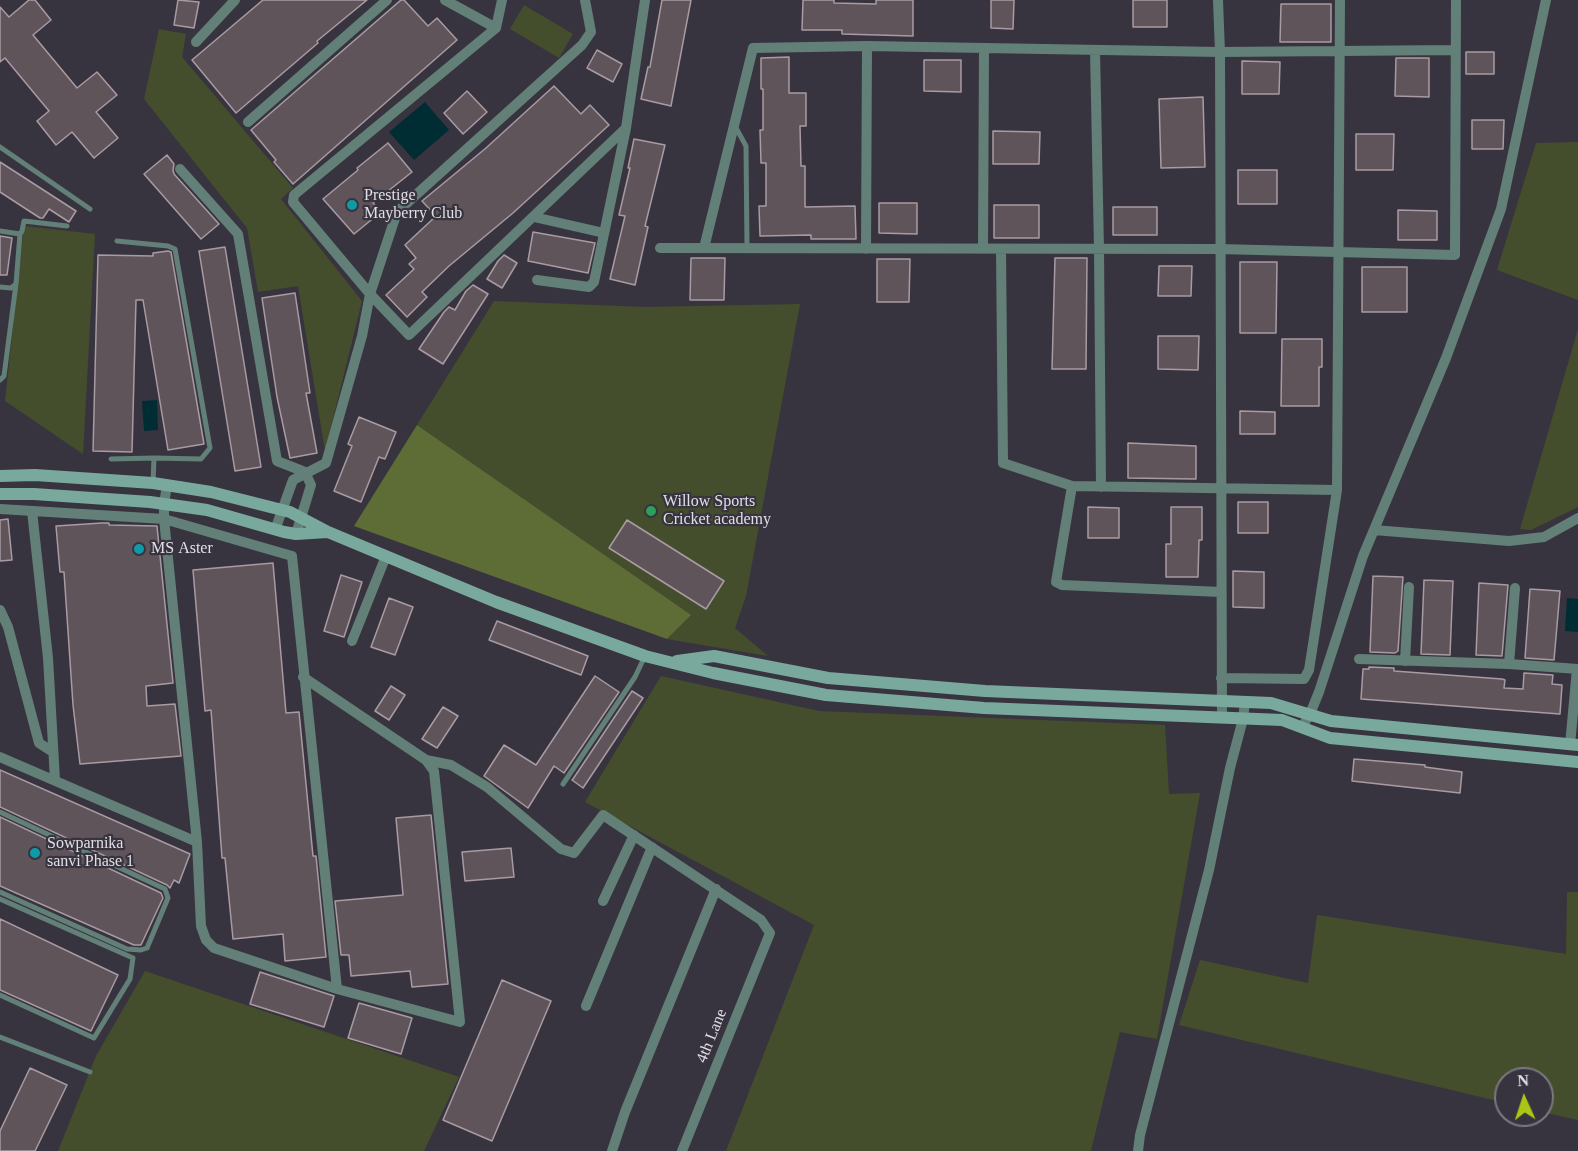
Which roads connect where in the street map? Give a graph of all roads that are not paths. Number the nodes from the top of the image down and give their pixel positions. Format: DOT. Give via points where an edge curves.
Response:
graph roads {
  1 [pos="235,0"];
  2 [pos="387,0"];
  3 [pos="445,0"];
  4 [pos="502,0"];
  5 [pos="585,0"];
  6 [pos="645,0"];
  7 [pos="1218,0"];
  8 [pos="1340,0"];
  9 [pos="1456,0"];
  10 [pos="1546,0"];
  11 [pos="225,5"];
  12 [pos="496,28"];
  13 [pos="196,42"];
  14 [pos="867,46"];
  15 [pos="984,48"];
  16 [pos="1095,50"];
  17 [pos="1456,50"];
  18 [pos="1342,51"];
  19 [pos="1220,52"];
  20 [pos="248,123"];
  21 [pos="734,124"];
  22 [pos="626,128"];
  23 [pos="0,147"];
  24 [pos="180,169"];
  25 [pos="90,209"];
  26 [pos="534,217"];
  27 [pos="67,226"];
  28 [pos="0,231"];
  29 [pos="604,233"];
  30 [pos="20,234"];
  31 [pos="117,241"];
  32 [pos="660,248"];
  33 [pos="704,248"];
  34 [pos="747,248"];
  35 [pos="866,249"];
  36 [pos="983,249"];
  37 [pos="1001,249"];
  38 [pos="1099,249"];
  39 [pos="1219,249"];
  40 [pos="1340,252"];
  41 [pos="537,280"];
  42 [pos="16,284"];
  43 [pos="0,287"];
  44 [pos="370,294"];
  45 [pos="0,380"];
  46 [pos="154,458"];
  47 [pos="111,459"];
  48 [pos="305,472"];
  49 [pos="0,476"];
  50 [pos="153,483"];
  51 [pos="167,485"];
  52 [pos="1072,486"];
  53 [pos="1101,487"];
  54 [pos="1220,488"];
  55 [pos="1337,490"];
  56 [pos="0,495"];
  57 [pos="164,504"];
  58 [pos="0,509"];
  59 [pos="282,510"];
  60 [pos="32,511"];
  61 [pos="302,518"];
  62 [pos="1578,518"];
  63 [pos="164,519"];
  64 [pos="275,530"];
  65 [pos="1374,530"];
  66 [pos="328,532"];
  67 [pos="296,534"];
  68 [pos="387,556"];
  69 [pos="1409,587"];
  70 [pos="1515,588"];
  71 [pos="1221,592"];
  72 [pos="0,610"];
  73 [pos="352,640"];
  74 [pos="645,656"];
  75 [pos="1359,659"];
  76 [pos="1405,661"];
  77 [pos="673,662"];
  78 [pos="1509,664"];
  79 [pos="1577,669"];
  80 [pos="303,677"];
  81 [pos="1221,678"];
  82 [pos="1222,701"];
  83 [pos="1245,702"];
  84 [pos="1310,714"];
  85 [pos="1222,718"];
  86 [pos="1243,719"];
  87 [pos="1302,727"];
  88 [pos="1574,745"];
  89 [pos="53,752"];
  90 [pos="0,757"];
  91 [pos="426,760"];
  92 [pos="1578,762"];
  93 [pos="55,780"];
  94 [pos="563,784"];
  95 [pos="0,812"];
  96 [pos="634,835"];
  97 [pos="197,842"];
  98 [pos="652,847"];
  99 [pos="716,889"];
  100 [pos="0,892"];
  101 [pos="0,899"];
  102 [pos="603,901"];
  103 [pos="337,989"];
  104 [pos="0,995"];
  105 [pos="586,1006"];
  106 [pos="0,1037"];
  107 [pos="90,1072"];
  108 [pos="612,1151"];
  109 [pos="682,1151"];
  110 [pos="1138,1151"];
  1 -- 11 [label="street"];
  2 -- 20 [label="street"];
  3 -- 12 [label="street"];
  4 -- 12 [label="street"];
  5 -- 44 [label="street" via="591,32 582,45 398,212"];
  6 -- 22 [label="street"];
  7 -- 19 [label="street"];
  8 -- 18 [label="street"];
  9 -- 17 [label="street"];
  10 -- 65 [label="street" via="1501,209 1446,358"];
  11 -- 13 [label="street"];
  12 -- 44 [label="street" via="294,195 293,202"];
  14 -- 15 [label="street"];
  14 -- 21 [label="street" via="753,48"];
  14 -- 35 [label="street"];
  15 -- 16 [label="street"];
  15 -- 36 [label="street"];
  16 -- 19 [label="street"];
  16 -- 38 [label="street"];
  17 -- 18 [label="street"];
  17 -- 40 [label="street" via="1455,255"];
  18 -- 19 [label="street"];
  18 -- 40 [label="street"];
  19 -- 39 [label="street"];
  21 -- 33 [label="street"];
  21 -- 34 [label="lane" via="746,146"];
  22 -- 26 [label="street"];
  22 -- 29 [label="street"];
  23 -- 25 [label="lane"];
  24 -- 48 [label="street" via="238,234 277,461"];
  26 -- 29 [label="street"];
  26 -- 44 [label="street" via="409,336"];
  27 -- 30 [label="lane" via="24,221"];
  28 -- 30 [label="lane"];
  29 -- 41 [label="street" via="592,286"];
  30 -- 42 [label="lane"];
  31 -- 46 [label="lane" via="176,249 210,448 201,459"];
  32 -- 33 [label="street"];
  33 -- 34 [label="street"];
  34 -- 35 [label="street"];
  35 -- 36 [label="street"];
  36 -- 37 [label="street"];
  37 -- 38 [label="street"];
  37 -- 52 [label="street" via="1003,463"];
  38 -- 39 [label="street"];
  38 -- 53 [label="street"];
  39 -- 40 [label="street"];
  39 -- 54 [label="street"];
  40 -- 55 [label="street"];
  42 -- 43 [label="lane"];
  42 -- 45 [label="lane" via="4,376"];
  44 -- 48 [label="street" via="326,463"];
  46 -- 47 [label="lane"];
  46 -- 50 [label="lane"];
  48 -- 59 [label="street" via="292,480"];
  48 -- 61 [label="street" via="311,485"];
  49 -- 50 [label="street"];
  50 -- 51 [label="street"];
  51 -- 57 [label="street"];
  51 -- 59 [label="street"];
  52 -- 53 [label="street"];
  52 -- 71 [label="street" via="1056,582"];
  53 -- 54 [label="street"];
  54 -- 55 [label="street"];
  54 -- 71 [label="street"];
  55 -- 81 [label="street" via="1309,670 1304,679"];
  56 -- 57 [label="street"];
  57 -- 63 [label="street"];
  57 -- 64 [label="street" via="207,510"];
  58 -- 60 [label="street"];
  59 -- 61 [label="street"];
  59 -- 64 [label="street"];
  60 -- 63 [label="street"];
  60 -- 89 [label="street" via="48,658"];
  61 -- 66 [label="street"];
  61 -- 67 [label="street"];
  62 -- 65 [label="street" via="1544,537 1509,541"];
  63 -- 80 [label="street" via="292,556"];
  63 -- 97 [label="street"];
  64 -- 67 [label="street"];
  65 -- 84 [label="street"];
  66 -- 67 [label="street"];
  66 -- 68 [label="street"];
  68 -- 73 [label="street"];
  68 -- 74 [label="street" via="496,602"];
  69 -- 76 [label="street"];
  70 -- 78 [label="street"];
  71 -- 81 [label="street"];
  72 -- 89 [label="street" via="39,743"];
  74 -- 77 [label="street"];
  74 -- 94 [label="lane"];
  75 -- 76 [label="street"];
  76 -- 78 [label="street"];
  77 -- 82 [label="street" via="714,656 828,678 985,691"];
  77 -- 85 [label="street" via="826,695 984,708"];
  78 -- 79 [label="street"];
  79 -- 88 [label="street"];
  80 -- 91 [label="street"];
  80 -- 103 [label="street"];
  81 -- 82 [label="street"];
  82 -- 83 [label="street"];
  82 -- 85 [label="street"];
  83 -- 84 [label="street" via="1271,703"];
  83 -- 86 [label="street"];
  84 -- 87 [label="street"];
  84 -- 88 [label="street" via="1331,720"];
  85 -- 86 [label="street"];
  86 -- 87 [label="street" via="1282,720"];
  86 -- 110 [label="street"];
  87 -- 92 [label="street" via="1330,738"];
  89 -- 93 [label="street"];
  90 -- 93 [label="street"];
  91 -- 96 [label="street" via="451,765 480,783 561,849 574,853 603,815"];
  91 -- 103 [label="street" via="436,779 460,1022"];
  93 -- 97 [label="street"];
  95 -- 100 [label="lane" via="165,889 168,898 147,948 141,951 127,949"];
  96 -- 98 [label="street"];
  96 -- 102 [label="street"];
  97 -- 103 [label="street" via="201,926 206,940 214,948"];
  98 -- 99 [label="street"];
  98 -- 105 [label="street"];
  99 -- 108 [label="street"];
  99 -- 109 [label="street, 4th Lane" via="761,920 770,933"];
  101 -- 104 [label="lane" via="133,958 130,979 94,1038"];
  106 -- 107 [label="lane"];
}
